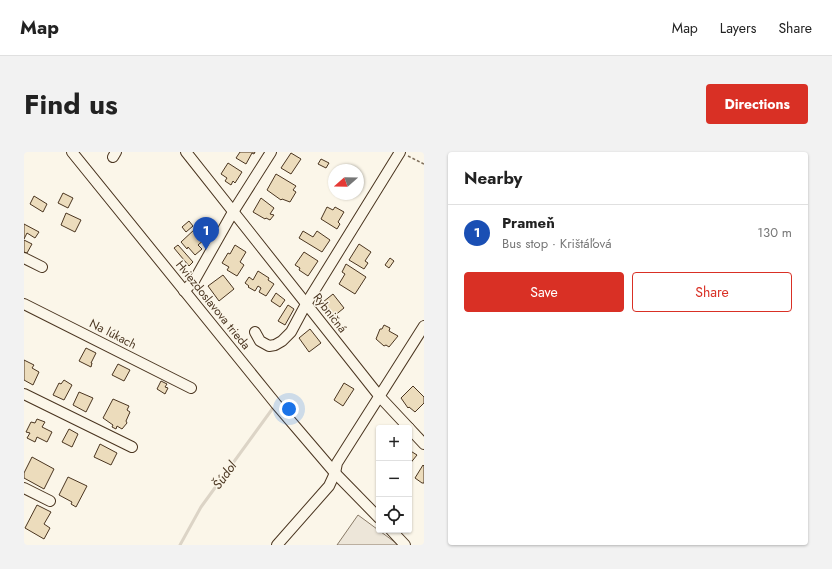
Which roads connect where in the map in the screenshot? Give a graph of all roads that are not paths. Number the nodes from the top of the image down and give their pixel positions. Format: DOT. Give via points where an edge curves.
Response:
graph roads {
  1 [pos="72,152"];
  2 [pos="186,152"];
  3 [pos="271,152"];
  4 [pos="403,153"];
  5 [pos="234,212"];
  6 [pos="24,258"];
  7 [pos="42,267"];
  8 [pos="184,291"];
  9 [pos="24,304"];
  10 [pos="306,304"];
  11 [pos="424,326"];
  12 [pos="255,332"];
  13 [pos="191,388"];
  14 [pos="24,394"];
  15 [pos="380,397"];
  16 [pos="406,425"];
  17 [pos="412,431"];
  18 [pos="424,444"];
  19 [pos="132,447"];
  20 [pos="335,473"];
  21 [pos="24,488"];
  22 [pos="50,501"];
  23 [pos="376,515"];
  24 [pos="394,533"];
  25 [pos="277,545"];
  26 [pos="406,545"];
  1 -- 8 [label="street, Hviezdoslavova trieda"];
  2 -- 5 [label="street, Rybničná"];
  3 -- 5 [label="street"];
  4 -- 10 [label="street"];
  5 -- 8 [label="street" via="194,282"];
  5 -- 10 [label="street, Rybničná"];
  6 -- 7 [label="street"];
  8 -- 20 [label="street, Hviezdoslavova trieda"];
  9 -- 13 [label="street, Na lúkach"];
  10 -- 12 [label="street" via="291,332 275,345 268,346 260,341"];
  10 -- 15 [label="street, Rybničná"];
  11 -- 15 [label="street"];
  14 -- 19 [label="street"];
  15 -- 16 [label="street, Rybničná"];
  15 -- 20 [label="street" via="337,463"];
  17 -- 18 [label="street, Rybničná"];
  20 -- 23 [label="street, Hviezdoslavova trieda"];
  20 -- 25 [label="street" via="329,486"];
  21 -- 22 [label="street"];
  24 -- 26 [label="street"];
}
